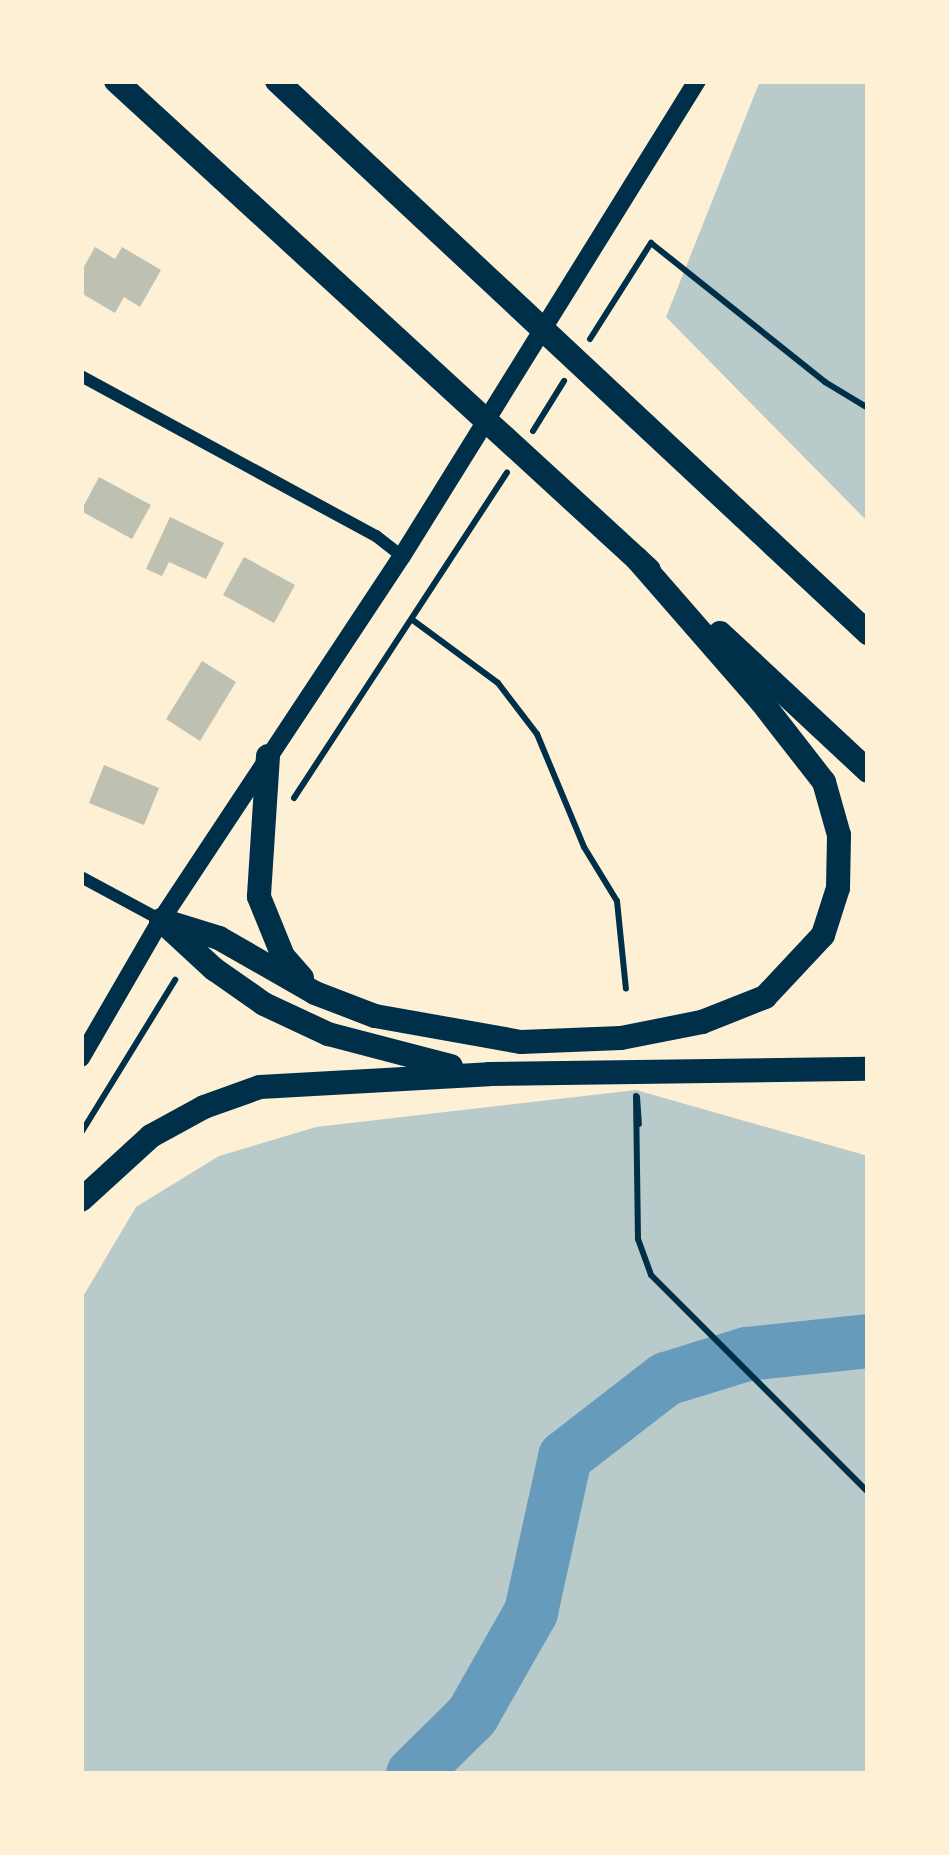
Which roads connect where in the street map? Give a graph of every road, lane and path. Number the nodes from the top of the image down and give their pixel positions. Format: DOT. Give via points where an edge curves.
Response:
graph roads {
  1 [pos="116,81"];
  2 [pos="281,81"];
  3 [pos="697,81"];
  4 [pos="588,343"];
  5 [pos="576,362"];
  6 [pos="81,376"];
  7 [pos="868,408"];
  8 [pos="526,442"];
  9 [pos="514,462"];
  10 [pos="402,556"];
  11 [pos="637,559"];
  12 [pos="414,621"];
  13 [pos="868,633"];
  14 [pos="268,756"];
  15 [pos="868,771"];
  16 [pos="297,794"];
  17 [pos="81,878"];
  18 [pos="161,920"];
  19 [pos="175,980"];
  20 [pos="626,989"];
  21 [pos="315,993"];
  22 [pos="81,1058"];
  23 [pos="868,1069"];
  24 [pos="489,1074"];
  25 [pos="639,1124"];
  26 [pos="81,1133"];
  27 [pos="81,1200"];
  28 [pos="868,1492"];
  1 -- 11 [label="highway"];
  2 -- 13 [label="highway"];
  3 -- 10 [label="main road"];
  4 -- 7 [label="path" via="651,243"];
  5 -- 8 [label="path"];
  6 -- 10 [label="street"];
  9 -- 12 [label="path"];
  10 -- 14 [label="main road"];
  11 -- 15 [label="highway"];
  11 -- 21 [label="highway" via="824,782 839,835 838,888 824,935 765,997 703,1022 621,1038 521,1042 448,1032"];
  12 -- 16 [label="path"];
  12 -- 20 [label="path" via="498,682 537,734 584,847 617,901"];
  14 -- 18 [label="main road"];
  14 -- 21 [label="highway" via="259,897 284,956"];
  17 -- 18 [label="street"];
  18 -- 21 [label="highway" via="219,938"];
  18 -- 22 [label="main road"];
  18 -- 24 [label="highway" via="214,969 285,1014 404,1057"];
  19 -- 26 [label="path"];
  23 -- 24 [label="highway"];
  24 -- 27 [label="highway" via="260,1087 151,1136"];
  25 -- 28 [label="path" via="636,1090 638,1239 651,1274"];
}
